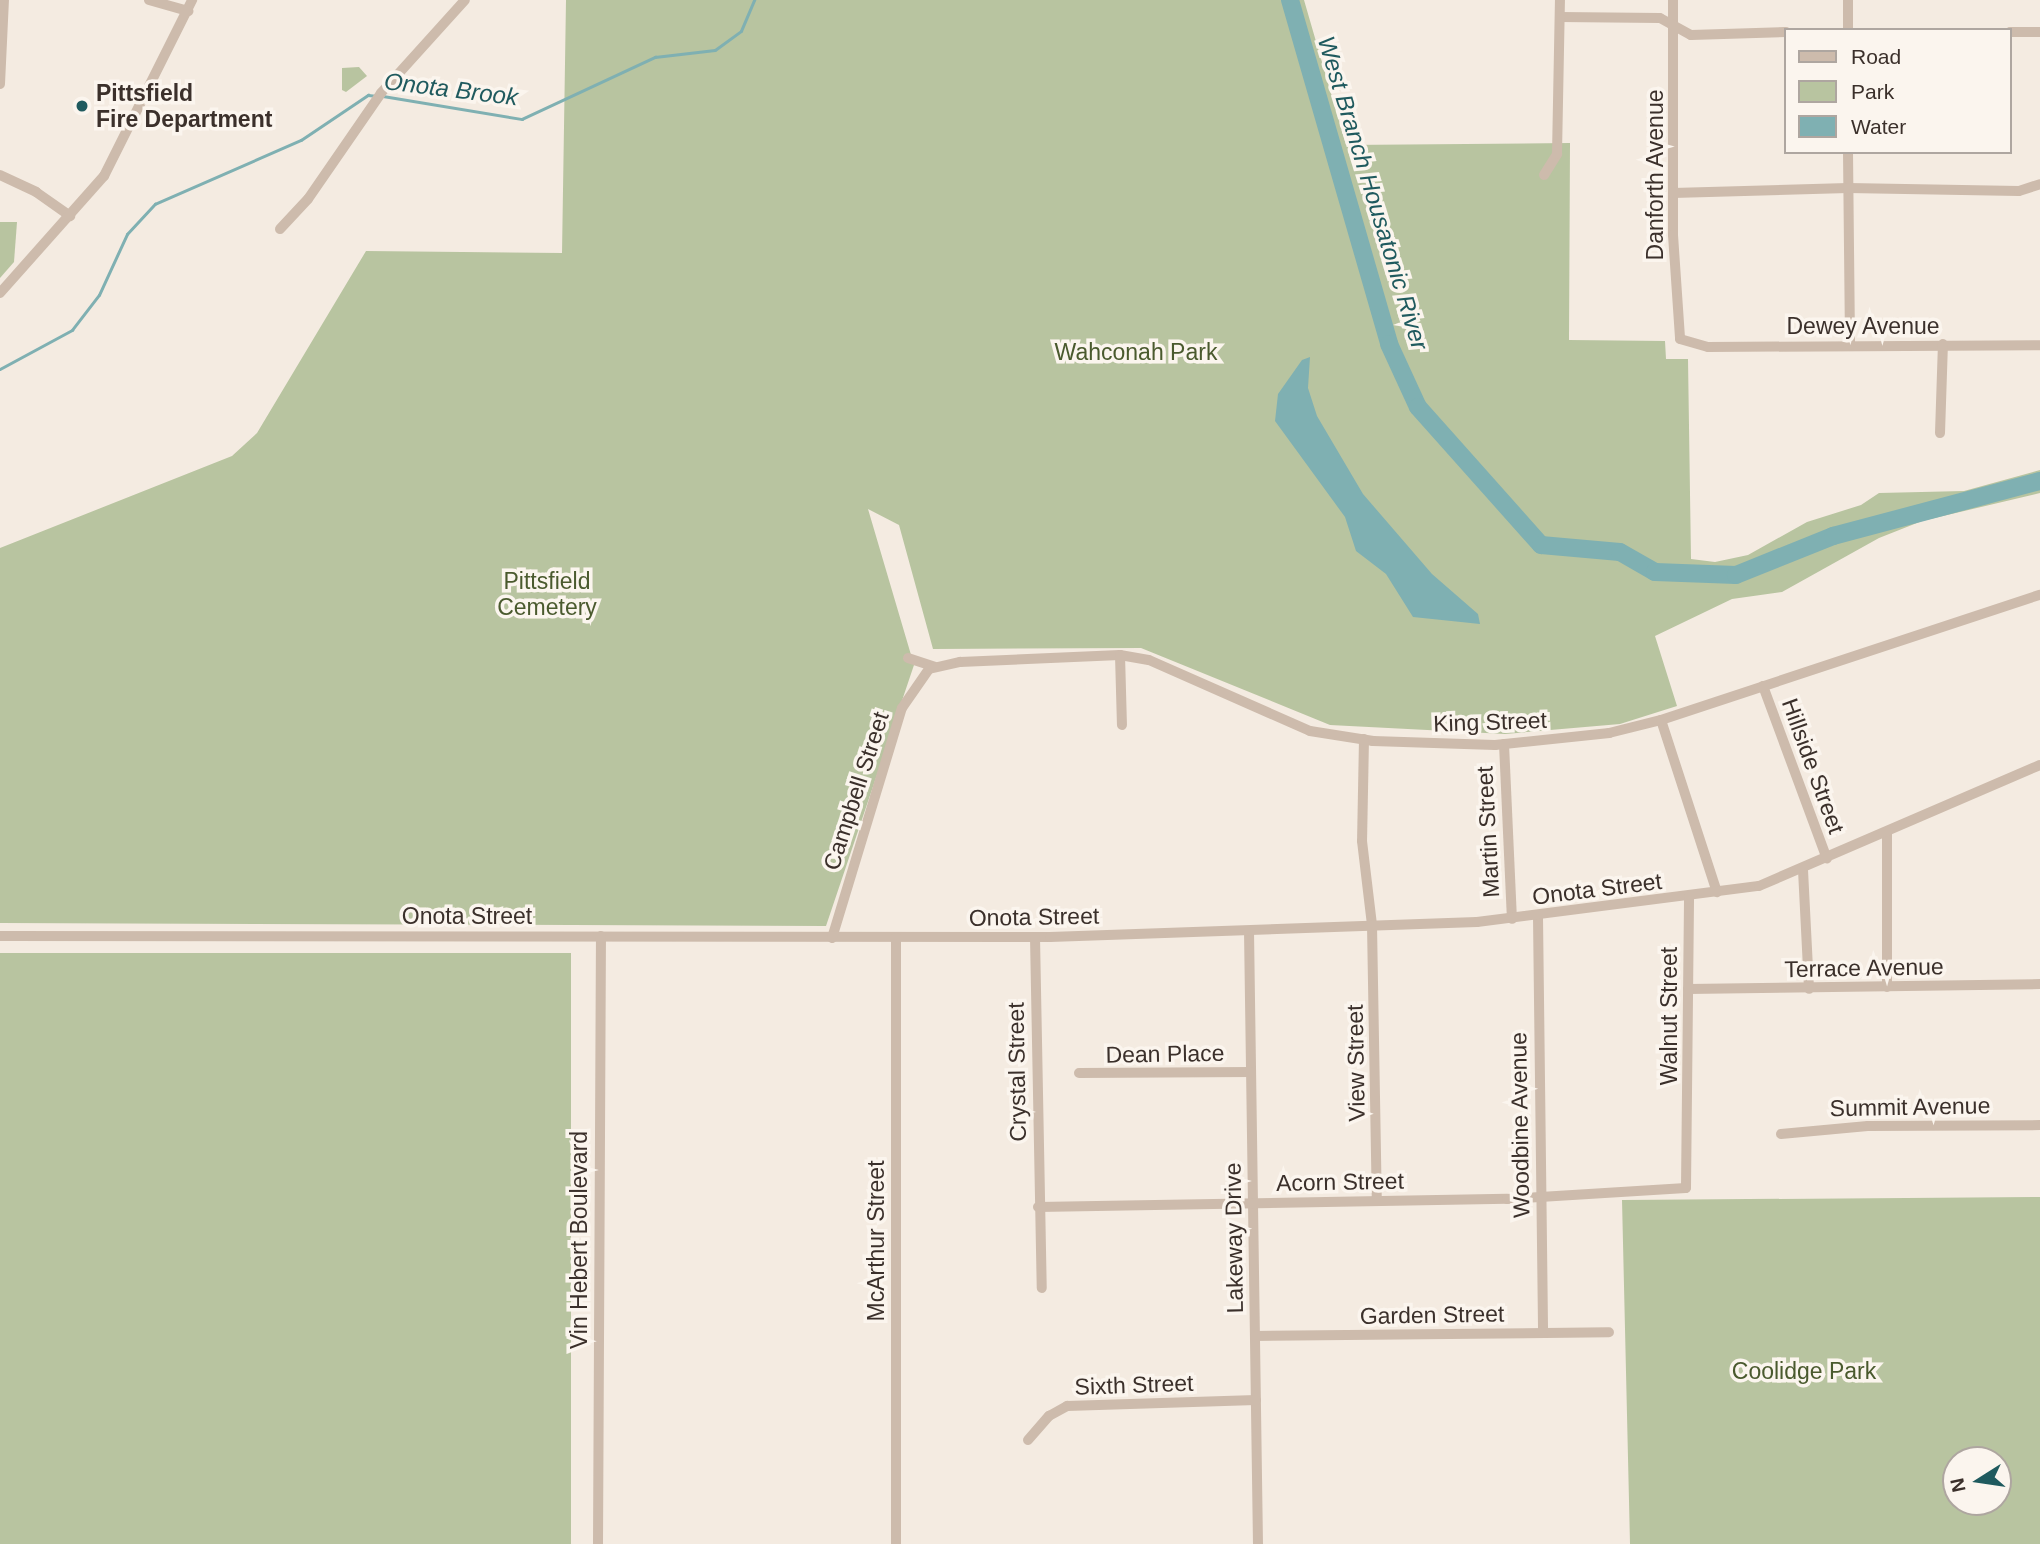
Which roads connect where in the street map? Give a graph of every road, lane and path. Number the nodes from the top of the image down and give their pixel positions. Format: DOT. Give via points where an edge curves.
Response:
graph roads {
  1 [pos="149,0"];
  2 [pos="192,0"];
  3 [pos="465,0"];
  4 [pos="1560,0"];
  5 [pos="1673,0"];
  6 [pos="1847,0"];
  7 [pos="2,2"];
  8 [pos="188,10"];
  9 [pos="1560,17"];
  10 [pos="1848,28"];
  11 [pos="1674,29"];
  12 [pos="1784,32"];
  13 [pos="2012,32"];
  14 [pos="2040,32"];
  15 [pos="0,84"];
  16 [pos="1848,154"];
  17 [pos="0,175"];
  18 [pos="1544,175"];
  19 [pos="2040,184"];
  20 [pos="1848,188"];
  21 [pos="1674,193"];
  22 [pos="70,216"];
  23 [pos="281,229"];
  24 [pos="0,293"];
  25 [pos="1943,344"];
  26 [pos="1687,345"];
  27 [pos="1850,345"];
  28 [pos="2040,345"];
  29 [pos="1940,433"];
  30 [pos="2040,595"];
  31 [pos="1120,655"];
  32 [pos="908,658"];
  33 [pos="936,667"];
  34 [pos="1763,686"];
  35 [pos="1661,720"];
  36 [pos="1122,725"];
  37 [pos="1364,739"];
  38 [pos="1504,744"];
  39 [pos="2040,765"];
  40 [pos="1887,834"];
  41 [pos="1827,859"];
  42 [pos="1803,870"];
  43 [pos="1717,892"];
  44 [pos="1689,896"];
  45 [pos="1538,917"];
  46 [pos="1512,919"];
  47 [pos="1372,925"];
  48 [pos="1249,931"];
  49 [pos="0,936"];
  50 [pos="601,936"];
  51 [pos="1035,937"];
  52 [pos="832,938"];
  53 [pos="896,938"];
  54 [pos="2040,984"];
  55 [pos="1887,987"];
  56 [pos="1688,989"];
  57 [pos="1809,989"];
  58 [pos="1251,1072"];
  59 [pos="1079,1073"];
  60 [pos="2040,1125"];
  61 [pos="1781,1134"];
  62 [pos="1602,1196"];
  63 [pos="1541,1198"];
  64 [pos="1377,1200"];
  65 [pos="1253,1203"];
  66 [pos="1038,1207"];
  67 [pos="1042,1288"];
  68 [pos="1543,1332"];
  69 [pos="1609,1332"];
  70 [pos="1255,1336"];
  71 [pos="1256,1400"];
  72 [pos="1028,1440"];
  73 [pos="598,1544"];
  74 [pos="896,1544"];
  75 [pos="1258,1544"];
  1 -- 8 [label="street"];
  2 -- 8 [label="street"];
  3 -- 23 [label="street" via="379,96 308,199"];
  4 -- 9 [label="street"];
  5 -- 11 [label="street, Danforth Avenue"];
  6 -- 10 [label="street"];
  7 -- 15 [label="street"];
  8 -- 22 [label="street" via="104,176"];
  9 -- 11 [label="street" via="1660,18"];
  9 -- 18 [label="street" via="1557,154"];
  11 -- 12 [label="street" via="1690,35"];
  11 -- 21 [label="street, Danforth Avenue"];
  13 -- 14 [label="street"];
  16 -- 20 [label="street"];
  17 -- 22 [label="street" via="36,192"];
  19 -- 20 [label="street" via="2018,191"];
  20 -- 21 [label="street"];
  20 -- 27 [label="street"];
  21 -- 26 [label="street, Danforth Avenue" via="1676,330"];
  22 -- 24 [label="street"];
  25 -- 27 [label="street, Dewey Avenue"];
  25 -- 28 [label="street, Dewey Avenue"];
  25 -- 29 [label="street"];
  26 -- 27 [label="street, Dewey Avenue"];
  30 -- 34 [label="street, King Street"];
  31 -- 33 [label="street, King Street" via="1022,657"];
  31 -- 36 [label="street"];
  31 -- 37 [label="street, King Street" via="1149,660 1310,731"];
  32 -- 33 [label="street"];
  33 -- 52 [label="street, Campbell Street" via="918,678 902,708"];
  34 -- 35 [label="street, King Street"];
  34 -- 41 [label="street, Hillside Street"];
  35 -- 38 [label="street, King Street" via="1609,733"];
  35 -- 43 [label="street"];
  37 -- 38 [label="street, King Street"];
  37 -- 47 [label="street, View Street" via="1362,841"];
  38 -- 46 [label="street, Martin Street"];
  39 -- 40 [label="street, Onota Street"];
  40 -- 41 [label="street, Onota Street"];
  40 -- 55 [label="street"];
  41 -- 42 [label="street, Onota Street"];
  42 -- 43 [label="street, Onota Street" via="1759,886"];
  42 -- 57 [label="street"];
  43 -- 44 [label="street, Onota Street"];
  44 -- 45 [label="street, Onota Street"];
  44 -- 56 [label="street, Walnut Street"];
  45 -- 46 [label="street, Onota Street"];
  45 -- 63 [label="street, Woodbine Avenue"];
  46 -- 47 [label="street, Onota Street"];
  47 -- 48 [label="street, Onota Street"];
  47 -- 64 [label="street, View Street"];
  48 -- 51 [label="street, Onota Street"];
  48 -- 58 [label="street, Lakeway Drive"];
  49 -- 50 [label="street, Onota Street"];
  50 -- 52 [label="street, Onota Street"];
  50 -- 73 [label="street, Vin Hebert Boulevard"];
  51 -- 53 [label="street, Onota Street"];
  51 -- 66 [label="street, Crystal Street"];
  52 -- 53 [label="street, Onota Street"];
  53 -- 74 [label="street, McArthur Street"];
  54 -- 55 [label="street, Terrace Avenue"];
  55 -- 57 [label="street, Terrace Avenue"];
  56 -- 57 [label="street, Terrace Avenue"];
  56 -- 62 [label="street, Walnut Street" via="1686,1188"];
  58 -- 59 [label="street, Dean Place"];
  58 -- 65 [label="street, Lakeway Drive"];
  60 -- 61 [label="street, Summit Avenue" via="1845,1126"];
  62 -- 63 [label="street, Acorn Street"];
  63 -- 64 [label="street, Acorn Street"];
  63 -- 68 [label="street, Woodbine Avenue"];
  64 -- 65 [label="street, Acorn Street"];
  65 -- 66 [label="street, Acorn Street"];
  65 -- 70 [label="street, Lakeway Drive"];
  66 -- 67 [label="street, Crystal Street"];
  68 -- 69 [label="street, Garden Street"];
  68 -- 70 [label="street, Garden Street"];
  70 -- 71 [label="street, Lakeway Drive"];
  71 -- 72 [label="street, Sixth Street" via="1067,1406 1049,1416"];
  71 -- 75 [label="street, Lakeway Drive"];
}
